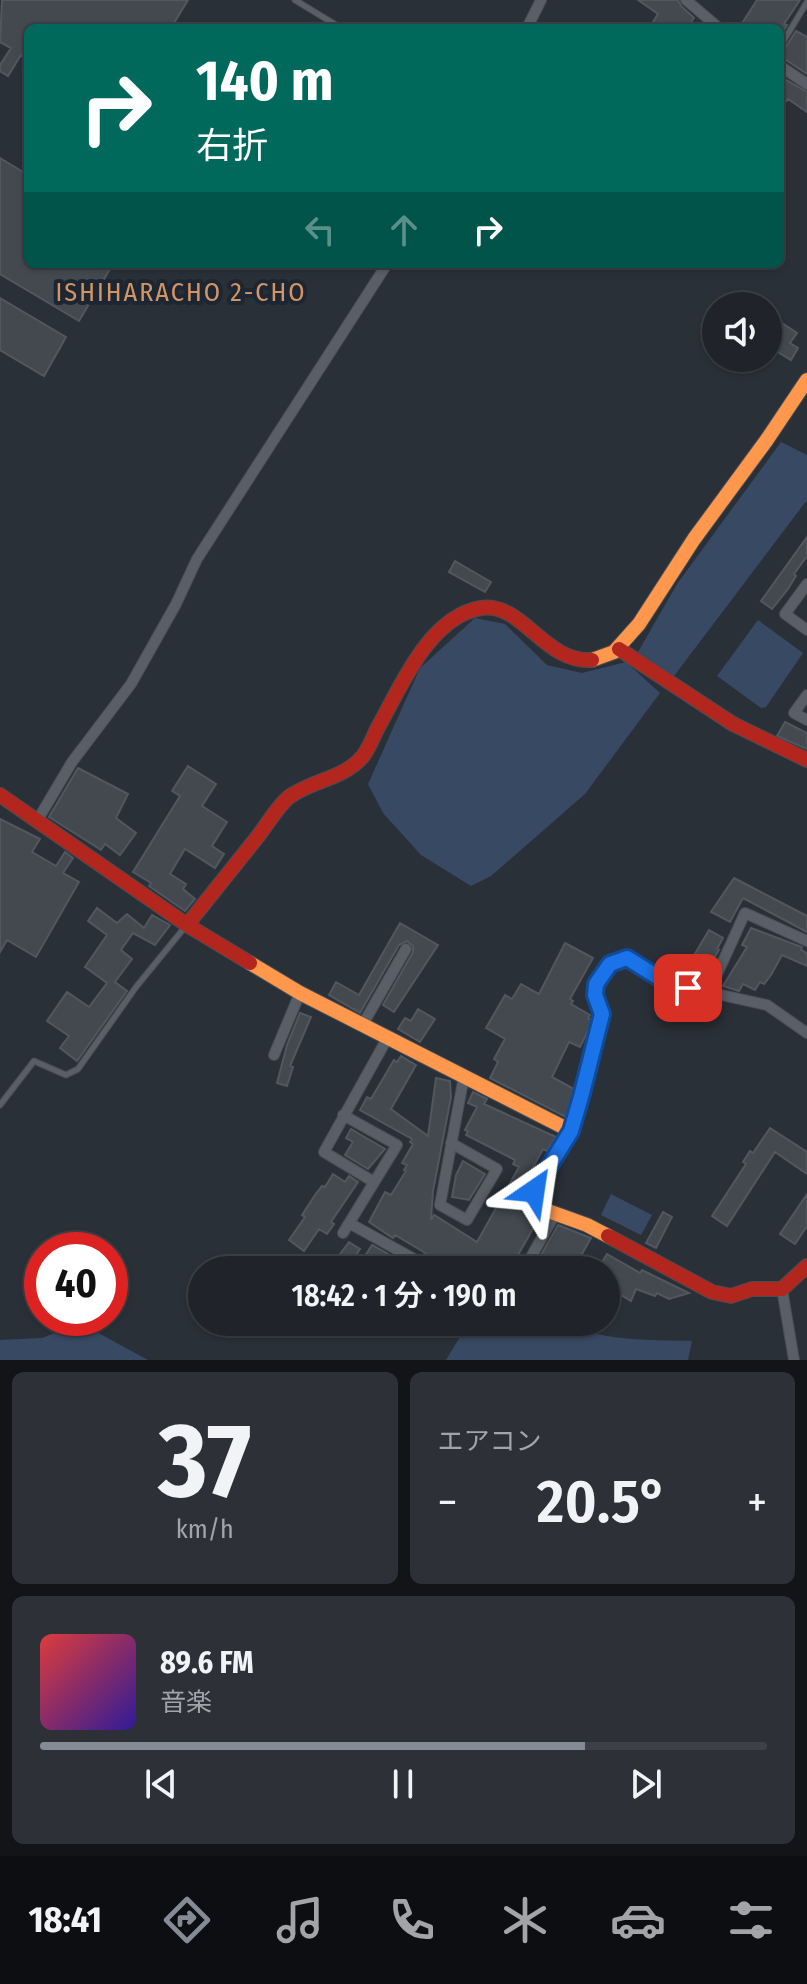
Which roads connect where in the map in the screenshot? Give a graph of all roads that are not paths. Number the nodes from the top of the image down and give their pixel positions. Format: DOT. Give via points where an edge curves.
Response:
graph roads {
  1 [pos="295,0"];
  2 [pos="541,0"];
  3 [pos="686,0"];
  4 [pos="807,2"];
  5 [pos="334,24"];
  6 [pos="529,24"];
  7 [pos="714,24"];
  8 [pos="784,40"];
  9 [pos="784,69"];
  10 [pos="807,84"];
  11 [pos="384,268"];
  12 [pos="807,380"];
  13 [pos="807,584"];
  14 [pos="807,630"];
  15 [pos="619,649"];
  16 [pos="807,695"];
  17 [pos="807,720"];
  18 [pos="807,760"];
  19 [pos="0,795"];
  20 [pos="37,821"];
  21 [pos="187,925"];
  22 [pos="807,941"];
  23 [pos="406,949"];
  24 [pos="709,992"];
  25 [pos="300,993"];
  26 [pos="363,1024"];
  27 [pos="807,1033"];
  28 [pos="388,1037"];
  29 [pos="274,1055"];
  30 [pos="464,1076"];
  31 [pos="0,1105"];
  32 [pos="343,1115"];
  33 [pos="571,1131"];
  34 [pos="451,1143"];
  35 [pos="374,1182"];
  36 [pos="555,1214"];
  37 [pos="349,1223"];
  38 [pos="343,1233"];
  39 [pos="409,1256"];
  40 [pos="532,1256"];
  41 [pos="807,1266"];
  42 [pos="782,1289"];
  43 [pos="794,1360"];
  1 -- 5 [label="lane"];
  2 -- 6 [label="street"];
  3 -- 7 [label="street"];
  4 -- 8 [label="lane"];
  9 -- 10 [label="street"];
  11 -- 20 [label="street" via="197,559 131,684 72,762"];
  12 -- 15 [label="street"];
  13 -- 14 [label="street" via="785,614"];
  15 -- 18 [label="street" via="740,729"];
  15 -- 21 [label="street" via="607,657 579,660 556,652 509,612 486,608 464,614 430,639 414,659 361,757 288,798"];
  16 -- 17 [label="street" via="794,713"];
  19 -- 20 [label="street"];
  20 -- 21 [label="street"];
  21 -- 25 [label="street"];
  21 -- 31 [label="lane" via="78,1069 66,1075 34,1061"];
  22 -- 24 [label="street" via="745,913"];
  23 -- 26 [label="street"];
  24 -- 27 [label="street" via="767,1005"];
  24 -- 33 [label="street" via="667,983 627,958 610,964 596,984 602,1014"];
  25 -- 26 [label="street"];
  25 -- 29 [label="street"];
  26 -- 28 [label="street"];
  28 -- 30 [label="street"];
  28 -- 32 [label="street"];
  30 -- 33 [label="street"];
  30 -- 34 [label="street"];
  32 -- 35 [label="street" via="324,1152"];
  32 -- 35 [label="street" via="397,1145"];
  33 -- 36 [label="street" via="534,1191 537,1207"];
  34 -- 34 [label="street" via="440,1205 467,1220 497,1169"];
  35 -- 37 [label="street"];
  36 -- 40 [label="street"];
  36 -- 42 [label="street" via="587,1225 712,1292 731,1296 752,1289"];
  37 -- 38 [label="street"];
  37 -- 39 [label="street"];
  41 -- 42 [label="street"];
  42 -- 43 [label="street"];
}
